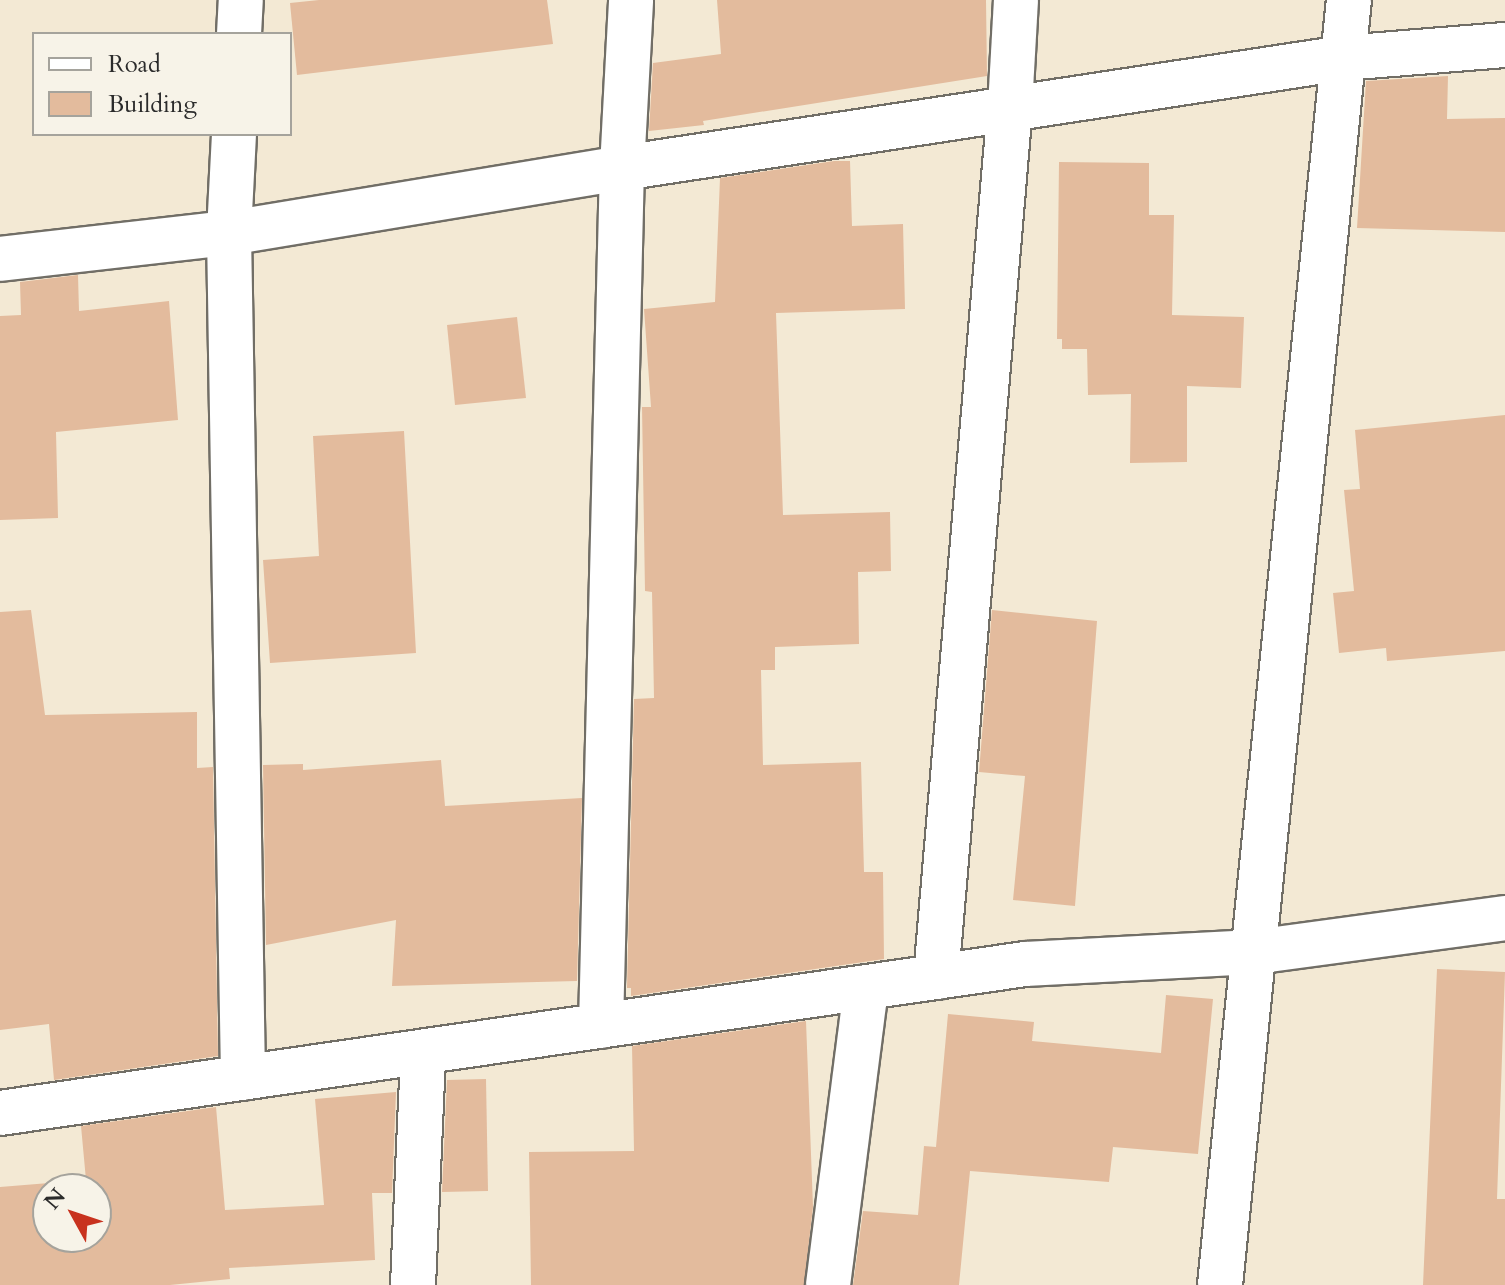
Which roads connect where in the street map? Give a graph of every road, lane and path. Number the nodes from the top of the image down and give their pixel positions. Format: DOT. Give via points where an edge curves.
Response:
graph roads {
  1 [pos="241,0"];
  2 [pos="631,0"];
  3 [pos="1016,0"];
  4 [pos="1349,0"];
  5 [pos="239,32"];
  6 [pos="1505,45"];
  7 [pos="1343,58"];
  8 [pos="1010,107"];
  9 [pos="234,136"];
  10 [pos="622,168"];
  11 [pos="229,233"];
  12 [pos="0,259"];
  13 [pos="1505,918"];
  14 [pos="1254,952"];
  15 [pos="936,977"];
  16 [pos="866,987"];
  17 [pos="601,1026"];
  18 [pos="423,1052"];
  19 [pos="243,1078"];
  20 [pos="0,1113"];
  21 [pos="413,1285"];
  22 [pos="828,1285"];
  23 [pos="1220,1285"];
  1 -- 5 [label="street"];
  2 -- 10 [label="street"];
  3 -- 8 [label="street"];
  4 -- 7 [label="street"];
  6 -- 7 [label="street"];
  7 -- 8 [label="street"];
  7 -- 14 [label="street"];
  8 -- 10 [label="street"];
  8 -- 15 [label="street"];
  9 -- 11 [label="street"];
  10 -- 11 [label="street"];
  10 -- 17 [label="street"];
  11 -- 12 [label="street"];
  11 -- 19 [label="street"];
  13 -- 14 [label="street"];
  14 -- 15 [label="street" via="1025,964"];
  14 -- 23 [label="street"];
  15 -- 16 [label="street"];
  16 -- 17 [label="street"];
  16 -- 22 [label="street"];
  17 -- 18 [label="street"];
  18 -- 19 [label="street"];
  18 -- 21 [label="street"];
  19 -- 20 [label="street"];
}
